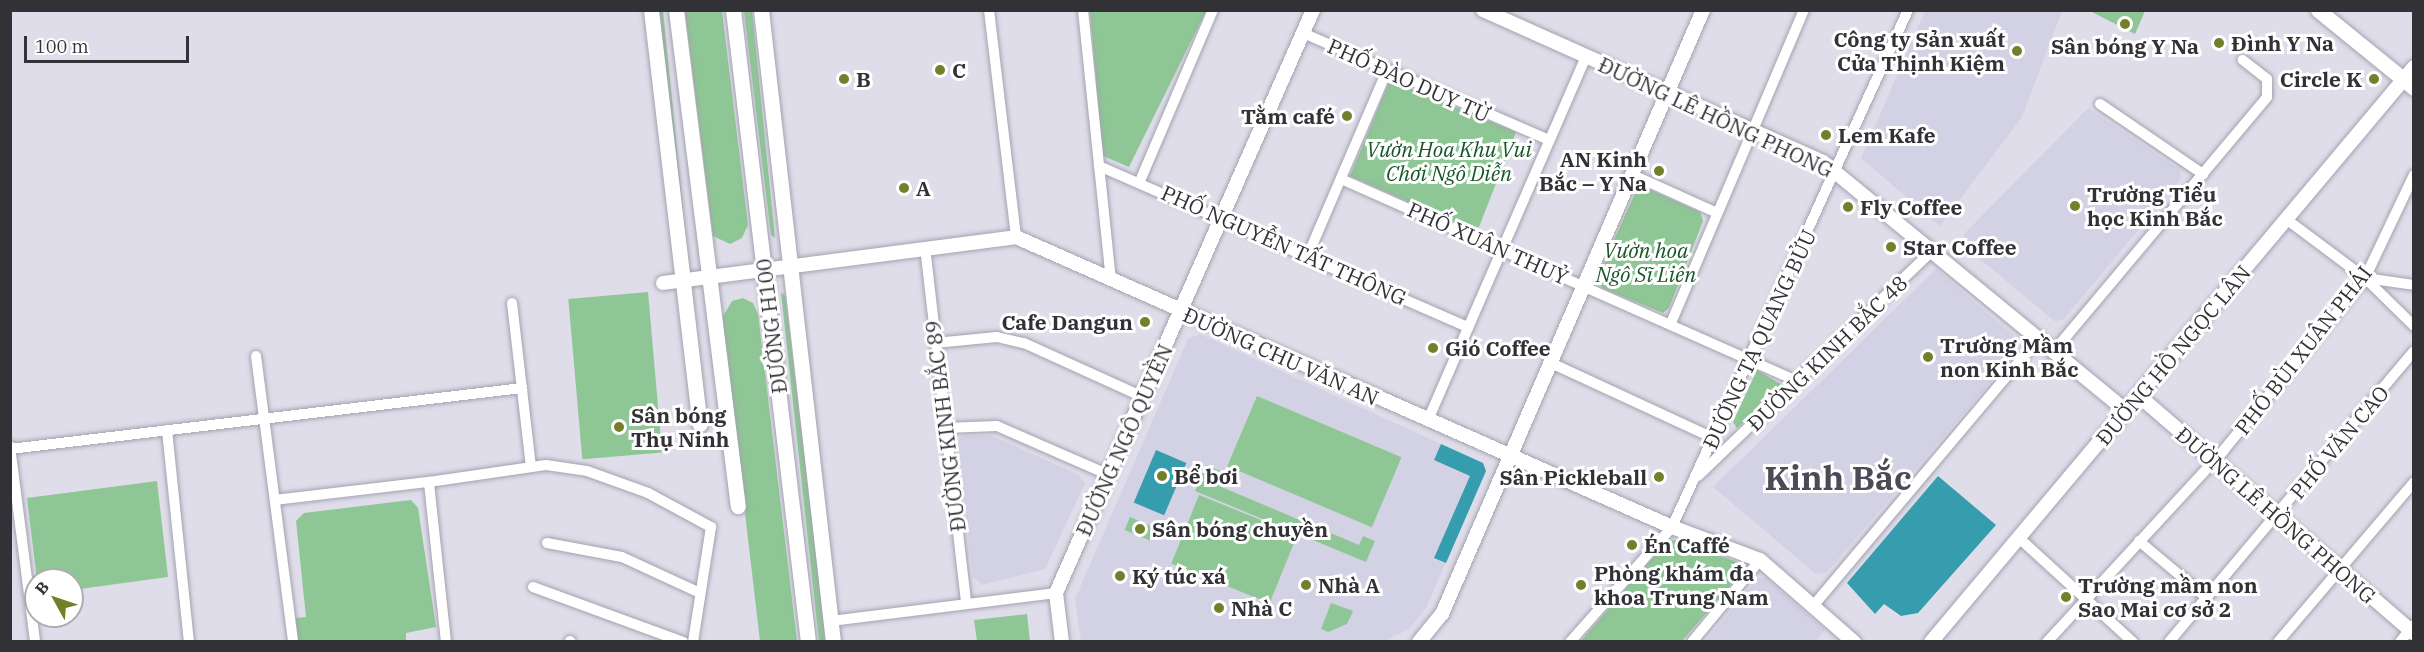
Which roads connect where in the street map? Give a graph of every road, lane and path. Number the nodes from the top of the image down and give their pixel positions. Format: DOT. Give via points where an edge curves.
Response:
graph roads {
  1 [pos="651,10"];
  2 [pos="676,10"];
  3 [pos="733,10"];
  4 [pos="761,10"];
  5 [pos="989,10"];
  6 [pos="1083,10"];
  7 [pos="1213,10"];
  8 [pos="1313,10"];
  9 [pos="1483,10"];
  10 [pos="1703,10"];
  11 [pos="1804,10"];
  12 [pos="2318,10"];
  13 [pos="1905,11"];
  14 [pos="1303,33"];
  15 [pos="1586,57"];
  16 [pos="2243,60"];
  17 [pos="2414,67"];
  18 [pos="1387,71"];
  19 [pos="2407,84"];
  20 [pos="1668,92"];
  21 [pos="2100,104"];
  22 [pos="1751,129"];
  23 [pos="1549,140"];
  24 [pos="1099,166"];
  25 [pos="1838,171"];
  26 [pos="2203,174"];
  27 [pos="1633,175"];
  28 [pos="2414,175"];
  29 [pos="1341,179"];
  30 [pos="1140,181"];
  31 [pos="1715,212"];
  32 [pos="1220,216"];
  33 [pos="2286,219"];
  34 [pos="1016,237"];
  35 [pos="925,247"];
  36 [pos="1934,249"];
  37 [pos="1502,250"];
  38 [pos="1308,255"];
  39 [pos="787,266"];
  40 [pos="764,269"];
  41 [pos="708,276"];
  42 [pos="2365,278"];
  43 [pos="1111,279"];
  44 [pos="683,280"];
  45 [pos="663,282"];
  46 [pos="2414,285"];
  47 [pos="1585,286"];
  48 [pos="512,303"];
  49 [pos="1180,312"];
  50 [pos="1671,323"];
  51 [pos="2414,326"];
  52 [pos="1468,327"];
  53 [pos="2039,338"];
  54 [pos="935,343"];
  55 [pos="2055,351"];
  56 [pos="2414,351"];
  57 [pos="256,356"];
  58 [pos="1751,357"];
  59 [pos="1551,363"];
  60 [pos="1799,382"];
  61 [pos="522,388"];
  62 [pos="2139,396"];
  63 [pos="1143,397"];
  64 [pos="2126,411"];
  65 [pos="264,417"];
  66 [pos="1428,420"];
  67 [pos="700,424"];
  68 [pos="945,428"];
  69 [pos="167,430"];
  70 [pos="1713,438"];
  71 [pos="11,448"];
  72 [pos="1509,455"];
  73 [pos="2213,460"];
  74 [pos="531,467"];
  75 [pos="1109,475"];
  76 [pos="1694,480"];
  77 [pos="429,482"];
  78 [pos="2414,482"];
  79 [pos="275,500"];
  80 [pos="738,506"];
  81 [pos="2277,516"];
  82 [pos="1672,527"];
  83 [pos="2019,538"];
  84 [pos="2139,541"];
  85 [pos="547,543"];
  86 [pos="1760,560"];
  87 [pos="2340,571"];
  88 [pos="533,587"];
  89 [pos="700,593"];
  90 [pos="1056,593"];
  91 [pos="2087,598"];
  92 [pos="2207,598"];
  93 [pos="966,604"];
  94 [pos="1814,605"];
  95 [pos="831,621"];
  96 [pos="2412,630"];
  97 [pos="1934,641"];
  98 [pos="2132,641"];
  99 [pos="35,642"];
  100 [pos="189,642"];
  101 [pos="293,642"];
  102 [pos="446,642"];
  103 [pos="683,642"];
  104 [pos="693,642"];
  105 [pos="808,642"];
  106 [pos="833,642"];
  107 [pos="1062,642"];
  108 [pos="1419,642"];
  109 [pos="1570,642"];
  110 [pos="1692,642"];
  111 [pos="1854,642"];
  112 [pos="2047,642"];
  113 [pos="2169,642"];
  114 [pos="2278,642"];
  115 [pos="2400,642"];
  1 -- 44 [label="main road"];
  2 -- 41 [label="main road"];
  3 -- 40 [label="main road, ĐƯỜNG H100"];
  4 -- 39 [label="main road, ĐƯỜNG H100"];
  5 -- 34 [label="street"];
  6 -- 24 [label="street"];
  7 -- 30 [label="street"];
  8 -- 14 [label="street, ĐƯỜNG NGÔ QUYỀN"];
  9 -- 15 [label="street, ĐƯỜNG LÊ HỒNG PHONG"];
  10 -- 20 [label="street"];
  11 -- 22 [label="street"];
  12 -- 19 [label="main road"];
  13 -- 25 [label="street, ĐƯỜNG TẠ QUANG BỬU"];
  14 -- 18 [label="street, PHỐ ĐÀO DUY TỪ"];
  14 -- 32 [label="street, ĐƯỜNG NGÔ QUYỀN"];
  15 -- 20 [label="street, ĐƯỜNG LÊ HỒNG PHONG"];
  15 -- 23 [label="street"];
  16 -- 26 [label="street" via="2264,74 2269,93"];
  17 -- 19 [label="street, ĐƯỜNG HỒ NGỌC LÂN"];
  18 -- 23 [label="street, PHỐ ĐÀO DUY TỪ"];
  18 -- 29 [label="street"];
  19 -- 33 [label="street, ĐƯỜNG HỒ NGỌC LÂN"];
  20 -- 22 [label="street, ĐƯỜNG LÊ HỒNG PHONG"];
  20 -- 27 [label="street"];
  21 -- 26 [label="street"];
  22 -- 25 [label="street, ĐƯỜNG LÊ HỒNG PHONG"];
  22 -- 31 [label="street"];
  23 -- 37 [label="street"];
  24 -- 30 [label="street, PHỐ NGUYỄN TẤT THÔNG"];
  24 -- 43 [label="street"];
  25 -- 36 [label="street, ĐƯỜNG LÊ HỒNG PHONG"];
  25 -- 58 [label="street, ĐƯỜNG TẠ QUANG BỬU"];
  26 -- 55 [label="street"];
  27 -- 31 [label="street"];
  27 -- 47 [label="street"];
  28 -- 42 [label="street, PHỐ BÙI XUÂN PHÁI"];
  29 -- 37 [label="street, PHỐ XUÂN THUỶ"];
  29 -- 38 [label="street"];
  30 -- 32 [label="street, PHỐ NGUYỄN TẤT THÔNG"];
  31 -- 50 [label="street"];
  32 -- 38 [label="street, PHỐ NGUYỄN TẤT THÔNG"];
  32 -- 49 [label="street, ĐƯỜNG NGÔ QUYỀN"];
  33 -- 42 [label="street"];
  33 -- 62 [label="street, ĐƯỜNG HỒ NGỌC LÂN"];
  34 -- 35 [label="street"];
  34 -- 43 [label="street, ĐƯỜNG CHU VĂN AN"];
  35 -- 39 [label="street"];
  35 -- 54 [label="street, ĐƯỜNG KINH BẮC 89"];
  36 -- 53 [label="street, ĐƯỜNG LÊ HỒNG PHONG"];
  36 -- 60 [label="street, ĐƯỜNG KINH BẮC 48"];
  37 -- 47 [label="street, PHỐ XUÂN THUỶ"];
  37 -- 52 [label="street"];
  38 -- 52 [label="street, PHỐ NGUYỄN TẤT THÔNG"];
  39 -- 40 [label="street"];
  39 -- 95 [label="main road, ĐƯỜNG H100"];
  40 -- 41 [label="street"];
  40 -- 105 [label="main road, ĐƯỜNG H100"];
  41 -- 44 [label="street"];
  41 -- 80 [label="main road"];
  42 -- 46 [label="street"];
  42 -- 51 [label="street"];
  42 -- 73 [label="street, PHỐ BÙI XUÂN PHÁI"];
  43 -- 49 [label="street, ĐƯỜNG CHU VĂN AN"];
  44 -- 45 [label="street"];
  44 -- 67 [label="main road"];
  47 -- 50 [label="street, PHỐ XUÂN THUỶ"];
  47 -- 59 [label="street"];
  48 -- 61 [label="street"];
  49 -- 63 [label="street, ĐƯỜNG NGÔ QUYỀN"];
  49 -- 66 [label="street, ĐƯỜNG CHU VĂN AN"];
  50 -- 58 [label="street, PHỐ XUÂN THUỶ"];
  52 -- 66 [label="street"];
  53 -- 55 [label="street, ĐƯỜNG LÊ HỒNG PHONG"];
  53 -- 94 [label="street"];
  54 -- 63 [label="street" via="997,337 1024,343"];
  54 -- 68 [label="street, ĐƯỜNG KINH BẮC 89"];
  55 -- 64 [label="street, ĐƯỜNG LÊ HỒNG PHONG"];
  56 -- 81 [label="street, PHỐ VĂN CAO"];
  57 -- 65 [label="street"];
  58 -- 60 [label="street, PHỐ XUÂN THUỶ"];
  58 -- 70 [label="street, ĐƯỜNG TẠ QUANG BỬU"];
  59 -- 70 [label="street"];
  59 -- 72 [label="street"];
  60 -- 76 [label="street, ĐƯỜNG KINH BẮC 48"];
  61 -- 65 [label="street"];
  61 -- 74 [label="street"];
  62 -- 64 [label="street, ĐƯỜNG HỒ NGỌC LÂN"];
  62 -- 73 [label="street, ĐƯỜNG LÊ HỒNG PHONG"];
  63 -- 75 [label="street, ĐƯỜNG NGÔ QUYỀN"];
  64 -- 83 [label="street, ĐƯỜNG HỒ NGỌC LÂN"];
  65 -- 69 [label="street"];
  65 -- 79 [label="street"];
  66 -- 72 [label="street, ĐƯỜNG CHU VĂN AN"];
  68 -- 75 [label="street" via="997,426"];
  68 -- 93 [label="street, ĐƯỜNG KINH BẮC 89"];
  69 -- 71 [label="street"];
  69 -- 100 [label="street"];
  70 -- 76 [label="street, ĐƯỜNG TẠ QUANG BỬU"];
  71 -- 99 [label="street"];
  72 -- 82 [label="street, ĐƯỜNG CHU VĂN AN"];
  72 -- 108 [label="street" via="1442,614"];
  73 -- 81 [label="street, ĐƯỜNG LÊ HỒNG PHONG"];
  73 -- 84 [label="street, PHỐ BÙI XUÂN PHÁI"];
  74 -- 77 [label="street"];
  74 -- 89 [label="street" via="587,471 666,500 711,527"];
  75 -- 90 [label="street, ĐƯỜNG NGÔ QUYỀN"];
  76 -- 82 [label="street, ĐƯỜNG TẠ QUANG BỬU"];
  77 -- 79 [label="street"];
  77 -- 102 [label="street"];
  78 -- 87 [label="street"];
  79 -- 101 [label="street"];
  81 -- 87 [label="street, ĐƯỜNG LÊ HỒNG PHONG"];
  81 -- 92 [label="street, PHỐ VĂN CAO"];
  82 -- 86 [label="street, ĐƯỜNG CHU VĂN AN"];
  82 -- 109 [label="street, ĐƯỜNG TẠ QUANG BỬU"];
  83 -- 91 [label="street"];
  83 -- 97 [label="street, ĐƯỜNG HỒ NGỌC LÂN"];
  84 -- 91 [label="street, PHỐ BÙI XUÂN PHÁI"];
  84 -- 92 [label="street"];
  85 -- 89 [label="street" via="622,557"];
  86 -- 94 [label="street, ĐƯỜNG CHU VĂN AN"];
  86 -- 110 [label="street"];
  87 -- 96 [label="street, ĐƯỜNG LÊ HỒNG PHONG"];
  87 -- 114 [label="street"];
  88 -- 103 [label="street"];
  89 -- 104 [label="street"];
  90 -- 93 [label="street"];
  90 -- 107 [label="street"];
  91 -- 98 [label="street"];
  91 -- 112 [label="street, PHỐ BÙI XUÂN PHÁI"];
  92 -- 113 [label="street, PHỐ VĂN CAO"];
  93 -- 95 [label="street"];
  94 -- 111 [label="street, ĐƯỜNG CHU VĂN AN"];
  95 -- 106 [label="main road, ĐƯỜNG H100"];
  96 -- 115 [label="street"];
}
